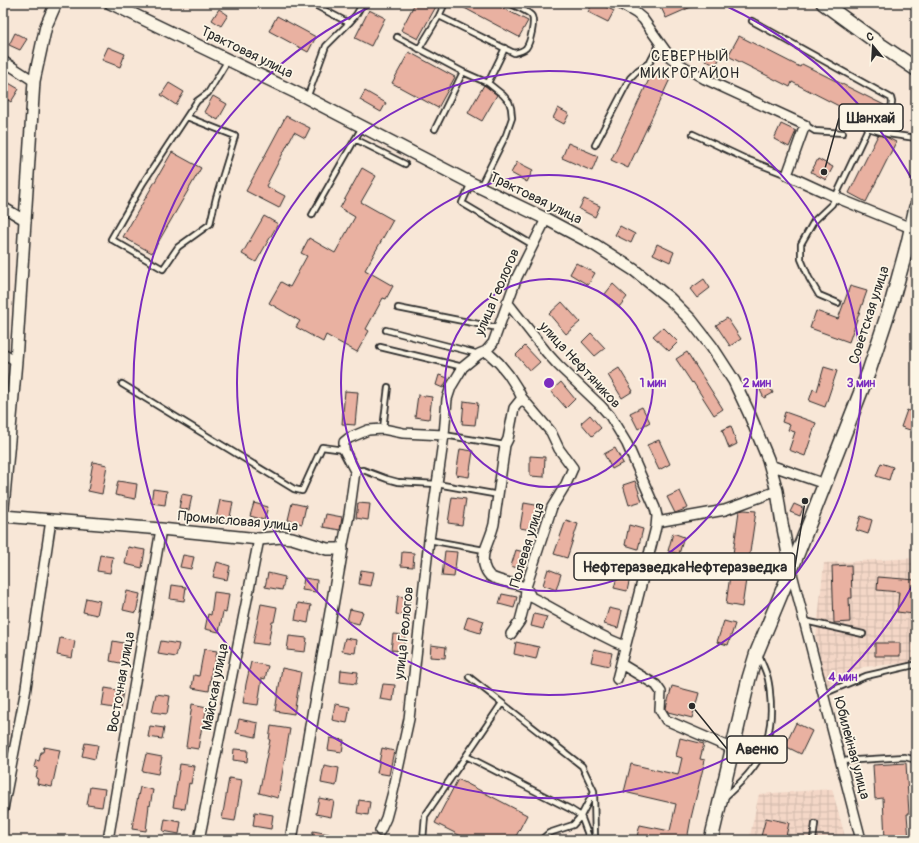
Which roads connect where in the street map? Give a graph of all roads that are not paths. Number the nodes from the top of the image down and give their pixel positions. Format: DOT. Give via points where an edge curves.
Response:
graph roads {
  1 [pos="56,3"];
  2 [pos="110,3"];
  3 [pos="311,3"];
  4 [pos="363,3"];
  5 [pos="445,3"];
  6 [pos="509,3"];
  7 [pos="619,3"];
  8 [pos="823,3"];
  9 [pos="439,16"];
  10 [pos="752,21"];
  11 [pos="349,23"];
  12 [pos="397,37"];
  13 [pos="660,43"];
  14 [pos="505,48"];
  15 [pos="419,49"];
  16 [pos="228,60"];
  17 [pos="3,61"];
  18 [pos="916,69"];
  19 [pos="463,72"];
  20 [pos="34,81"];
  21 [pos="488,83"];
  22 [pos="307,98"];
  23 [pos="187,116"];
  24 [pos="805,126"];
  25 [pos="362,127"];
  26 [pos="435,129"];
  27 [pos="843,133"];
  28 [pos="693,134"];
  29 [pos="888,134"];
  30 [pos="916,138"];
  31 [pos="355,139"];
  32 [pos="595,145"];
  33 [pos="405,164"];
  34 [pos="787,175"];
  35 [pos="476,185"];
  36 [pos="835,197"];
  37 [pos="3,207"];
  38 [pos="916,207"];
  39 [pos="312,215"];
  40 [pos="546,219"];
  41 [pos="26,221"];
  42 [pos="911,228"];
  43 [pos="912,243"];
  44 [pos="532,245"];
  45 [pos="508,302"];
  46 [pos="838,303"];
  47 [pos="398,308"];
  48 [pos="498,328"];
  49 [pos="386,330"];
  50 [pos="380,347"];
  51 [pos="3,353"];
  52 [pos="482,353"];
  53 [pos="16,361"];
  54 [pos="463,367"];
  55 [pos="122,384"];
  56 [pos="388,387"];
  57 [pos="522,398"];
  58 [pos="383,429"];
  59 [pos="444,435"];
  60 [pos="505,445"];
  61 [pos="344,450"];
  62 [pos="770,465"];
  63 [pos="355,471"];
  64 [pos="437,484"];
  65 [pos="825,484"];
  66 [pos="777,491"];
  67 [pos="499,495"];
  68 [pos="3,508"];
  69 [pos="3,516"];
  70 [pos="51,520"];
  71 [pos="657,522"];
  72 [pos="161,529"];
  73 [pos="259,539"];
  74 [pos="429,540"];
  75 [pos="342,549"];
  76 [pos="484,550"];
  77 [pos="791,570"];
  78 [pos="526,587"];
  79 [pos="805,621"];
  80 [pos="512,634"];
  81 [pos="863,634"];
  82 [pos="625,646"];
  83 [pos="757,652"];
  84 [pos="621,664"];
  85 [pos="914,665"];
  86 [pos="469,677"];
  87 [pos="617,679"];
  88 [pos="823,694"];
  89 [pos="502,704"];
  90 [pos="733,748"];
  91 [pos="466,756"];
  92 [pos="916,760"];
  93 [pos="841,761"];
  94 [pos="594,791"];
  95 [pos="720,802"];
  96 [pos="3,809"];
  97 [pos="581,816"];
  98 [pos="815,824"];
  99 [pos="380,831"];
  100 [pos="108,840"];
  101 [pos="199,840"];
  102 [pos="291,840"];
  103 [pos="422,840"];
  104 [pos="541,840"];
  105 [pos="590,840"];
  106 [pos="595,840"];
  107 [pos="711,840"];
  108 [pos="813,840"];
  109 [pos="861,840"];
  1 -- 20 [label="street" via="46,26"];
  2 -- 16 [label="street, Трактовая улица"];
  3 -- 11 [label="lane"];
  4 -- 11 [label="lane"];
  5 -- 9 [label="lane"];
  6 -- 14 [label="lane" via="530,14 533,25 527,46 514,53"];
  7 -- 13 [label="street" via="643,19"];
  8 -- 18 [label="main road"];
  9 -- 14 [label="lane"];
  9 -- 15 [label="lane"];
  10 -- 29 [label="lane" via="891,98"];
  11 -- 22 [label="lane" via="326,46"];
  12 -- 15 [label="lane"];
  13 -- 24 [label="street" via="670,58 704,79"];
  13 -- 32 [label="lane" via="650,62 630,78"];
  14 -- 21 [label="lane"];
  15 -- 19 [label="lane"];
  16 -- 22 [label="street, Трактовая улица"];
  16 -- 23 [label="lane" via="208,93 197,101"];
  17 -- 20 [label="street"];
  19 -- 21 [label="lane"];
  19 -- 26 [label="lane"];
  20 -- 41 [label="street"];
  21 -- 35 [label="lane" via="509,102 512,118 506,135"];
  22 -- 25 [label="street, Трактовая улица"];
  23 -- 23 [label="lane" via="143,183 111,239 163,269 178,247 210,224 235,136"];
  24 -- 27 [label="lane" via="815,131"];
  24 -- 34 [label="street"];
  25 -- 31 [label="lane"];
  25 -- 35 [label="street, Трактовая улица"];
  28 -- 34 [label="lane"];
  29 -- 30 [label="lane"];
  29 -- 36 [label="lane" via="868,128"];
  31 -- 33 [label="lane"];
  31 -- 39 [label="lane"];
  34 -- 36 [label="street"];
  35 -- 40 [label="street, Трактовая улица"];
  35 -- 44 [label="lane" via="462,203"];
  36 -- 42 [label="street"];
  36 -- 46 [label="lane" via="832,204 814,221 804,238 801,244 801,259 819,295"];
  37 -- 41 [label="street"];
  38 -- 42 [label="main road, Советская улица"];
  40 -- 44 [label="street, улица Геологов"];
  40 -- 62 [label="street, Трактовая улица" via="595,245 634,270 669,298 691,320 734,381"];
  41 -- 53 [label="street"];
  42 -- 43 [label="main road, Советская улица"];
  43 -- 65 [label="main road, Советская улица" via="869,371"];
  44 -- 45 [label="street, улица Геологов"];
  45 -- 48 [label="street, улица Геологов"];
  45 -- 71 [label="street, улица Нефтяников" via="547,353 610,416 626,444 655,508"];
  47 -- 48 [label="lane"];
  48 -- 52 [label="street, улица Геологов" via="493,343"];
  49 -- 52 [label="lane"];
  50 -- 54 [label="lane"];
  51 -- 53 [label="street"];
  52 -- 54 [label="street, улица Геологов"];
  52 -- 57 [label="street, Полевая улица" via="499,363"];
  53 -- 68 [label="street"];
  54 -- 59 [label="street, улица Геологов" via="447,399"];
  55 -- 61 [label="lane" via="302,491 322,448"];
  56 -- 58 [label="lane"];
  57 -- 60 [label="street" via="514,408"];
  57 -- 78 [label="street, Полевая улица" via="551,432 559,449 573,468 552,507"];
  58 -- 59 [label="street" via="403,433"];
  58 -- 61 [label="street" via="368,430 349,438 344,442"];
  59 -- 60 [label="lane"];
  59 -- 64 [label="street, улица Геологов"];
  60 -- 67 [label="street"];
  61 -- 63 [label="street"];
  62 -- 65 [label="street"];
  62 -- 66 [label="street, Трактовая улица"];
  63 -- 64 [label="lane" via="363,470 398,482"];
  63 -- 75 [label="street"];
  64 -- 67 [label="lane"];
  64 -- 74 [label="street, улица Геологов"];
  65 -- 77 [label="main road, Советская улица"];
  66 -- 71 [label="street" via="725,510"];
  66 -- 77 [label="street, Трактовая улица"];
  67 -- 76 [label="street" via="492,534"];
  69 -- 70 [label="street, Промысловая улица"];
  70 -- 72 [label="street, Промысловая улица"];
  70 -- 96 [label="street" via="25,694"];
  71 -- 82 [label="street, улица Нефтяников"];
  72 -- 73 [label="street, Промысловая улица"];
  72 -- 100 [label="street, Восточная улица"];
  73 -- 75 [label="street, Промысловая улица" via="292,538 327,548"];
  73 -- 101 [label="street, Майская улица"];
  74 -- 76 [label="lane"];
  74 -- 99 [label="street, улица Геологов" via="409,719 393,792"];
  75 -- 102 [label="street"];
  76 -- 78 [label="street" via="483,564 488,575"];
  77 -- 79 [label="street, Юбилейная улица"];
  77 -- 83 [label="main road, Советская улица"];
  78 -- 80 [label="street, Полевая улица" via="520,621"];
  78 -- 82 [label="street" via="530,596"];
  79 -- 81 [label="lane"];
  79 -- 88 [label="street, Юбилейная улица"];
  82 -- 84 [label="street, улица Нефтяников"];
  83 -- 90 [label="main road, Советская улица"];
  83 -- 95 [label="lane" via="769,680 770,729 755,766"];
  84 -- 87 [label="street, улица Нефтяников"];
  84 -- 90 [label="street" via="656,685 661,692 660,710 666,720"];
  85 -- 88 [label="lane" via="866,676"];
  86 -- 89 [label="lane"];
  88 -- 93 [label="street, Юбилейная улица"];
  89 -- 91 [label="lane"];
  89 -- 94 [label="lane" via="582,766"];
  90 -- 95 [label="main road, Советская улица"];
  91 -- 97 [label="lane" via="570,808"];
  91 -- 103 [label="lane" via="425,816"];
  92 -- 93 [label="lane" via="905,757"];
  93 -- 109 [label="street, Юбилейная улица"];
  94 -- 97 [label="lane"];
  94 -- 106 [label="lane"];
  95 -- 107 [label="main road, Советская улица"];
  97 -- 104 [label="lane" via="573,825 549,833"];
  97 -- 105 [label="lane"];
  98 -- 108 [label="lane"];
}
